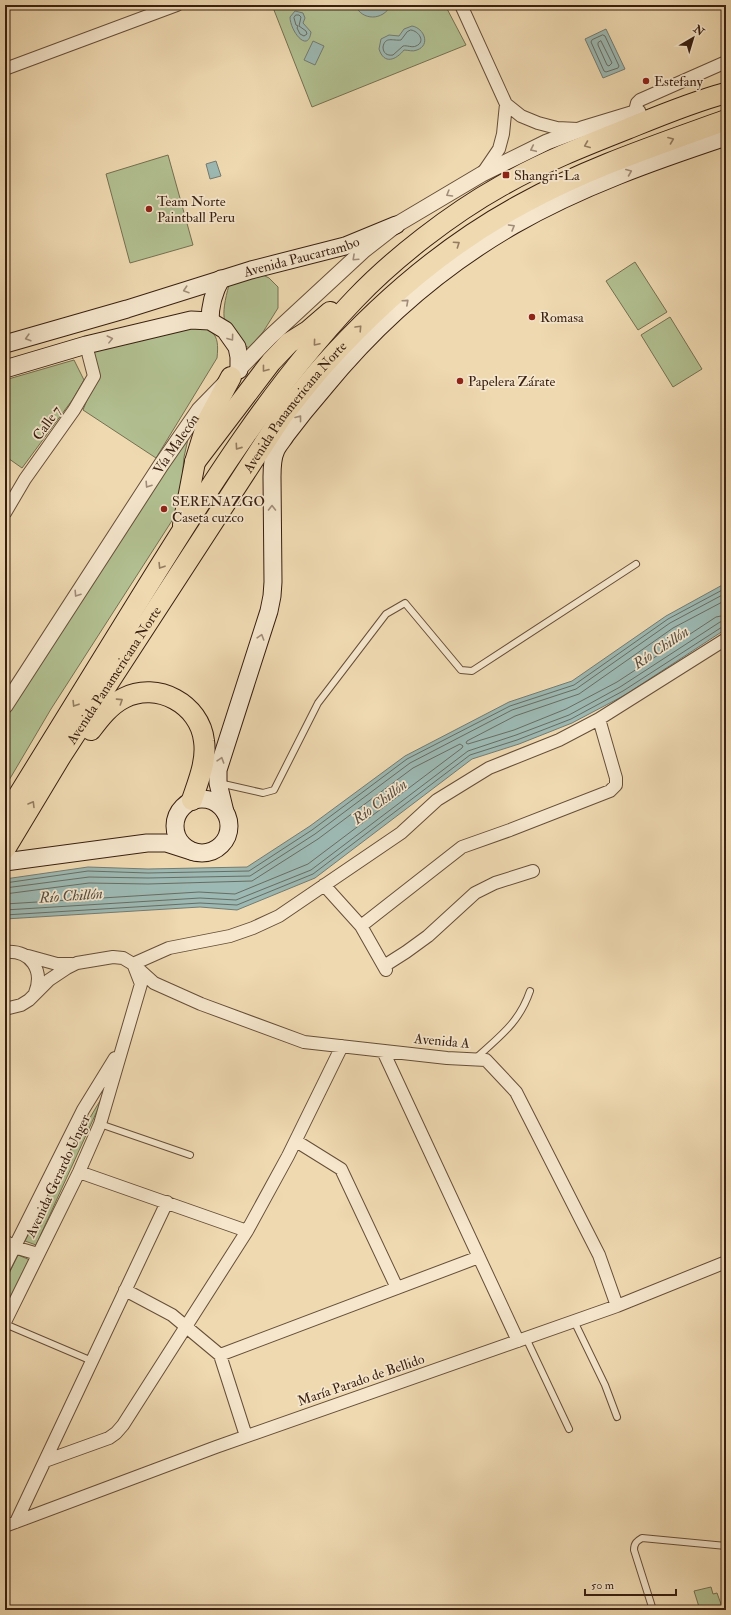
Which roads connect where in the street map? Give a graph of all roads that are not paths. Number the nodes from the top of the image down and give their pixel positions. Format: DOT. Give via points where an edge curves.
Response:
graph roads {
  1 [pos="177,5"];
  2 [pos="461,5"];
  3 [pos="726,62"];
  4 [pos="5,68"];
  5 [pos="726,87"];
  6 [pos="726,93"];
  7 [pos="696,101"];
  8 [pos="506,104"];
  9 [pos="638,112"];
  10 [pos="726,120"];
  11 [pos="582,129"];
  12 [pos="726,137"];
  13 [pos="482,174"];
  14 [pos="396,225"];
  15 [pos="403,256"];
  16 [pos="221,279"];
  17 [pos="210,321"];
  18 [pos="51,331"];
  19 [pos="5,344"];
  20 [pos="86,345"];
  21 [pos="58,353"];
  22 [pos="5,369"];
  23 [pos="235,373"];
  24 [pos="276,450"];
  25 [pos="195,462"];
  26 [pos="5,513"];
  27 [pos="181,532"];
  28 [pos="636,564"];
  29 [pos="156,611"];
  30 [pos="726,639"];
  31 [pos="5,706"];
  32 [pos="599,719"];
  33 [pos="61,756"];
  34 [pos="218,783"];
  35 [pos="192,800"];
  36 [pos="225,812"];
  37 [pos="177,816"];
  38 [pos="5,817"];
  39 [pos="9,843"];
  40 [pos="131,844"];
  41 [pos="194,852"];
  42 [pos="5,862"];
  43 [pos="533,871"];
  44 [pos="324,885"];
  45 [pos="361,926"];
  46 [pos="5,951"];
  47 [pos="24,954"];
  48 [pos="77,963"];
  49 [pos="133,964"];
  50 [pos="530,991"];
  51 [pos="35,993"];
  52 [pos="7,1007"];
  53 [pos="126,1038"];
  54 [pos="342,1046"];
  55 [pos="383,1051"];
  56 [pos="475,1059"];
  57 [pos="100,1124"];
  58 [pos="296,1141"];
  59 [pos="190,1155"];
  60 [pos="79,1172"];
  61 [pos="167,1202"];
  62 [pos="247,1231"];
  63 [pos="10,1244"];
  64 [pos="38,1254"];
  65 [pos="479,1257"];
  66 [pos="726,1262"];
  67 [pos="5,1266"];
  68 [pos="397,1288"];
  69 [pos="125,1290"];
  70 [pos="617,1306"];
  71 [pos="574,1321"];
  72 [pos="5,1323"];
  73 [pos="187,1327"];
  74 [pos="522,1340"];
  75 [pos="220,1355"];
  76 [pos="92,1361"];
  77 [pos="617,1417"];
  78 [pos="569,1429"];
  79 [pos="246,1436"];
  80 [pos="45,1461"];
  81 [pos="10,1524"];
  82 [pos="726,1546"];
  83 [pos="653,1610"];
  1 -- 4 [label="street"];
  2 -- 8 [label="street"];
  3 -- 9 [label="street" via="640,100 636,107"];
  5 -- 7 [label="highway, Avenida Panamericana Norte"];
  6 -- 7 [label="highway, Avenida Panamericana Norte"];
  7 -- 9 [label="highway"];
  7 -- 15 [label="highway, Avenida Panamericana Norte, one-way" via="573,151 500,186 456,214"];
  8 -- 11 [label="street" via="521,116 538,124"];
  8 -- 13 [label="street" via="499,149"];
  9 -- 11 [label="street, Avenida Paucartambo"];
  29 -- 10 [label="highway, Avenida Panamericana Norte, one-way" via="282,416 321,368 368,318 423,269 458,243 511,210 570,180"];
  11 -- 13 [label="street, Avenida Paucartambo, one-way" via="547,142"];
  24 -- 12 [label="main road, one-way" via="326,385 366,340 410,298 473,251 515,225 571,197 651,163"];
  13 -- 14 [label="street, Avenida Paucartambo, one-way"];
  14 -- 16 [label="main road, Avenida Paucartambo" via="345,246"];
  14 -- 23 [label="street, Vía Malecón, one-way" via="352,261"];
  15 -- 25 [label="highway, one-way" via="378,270 308,331 289,343 271,362"];
  15 -- 27 [label="highway, Avenida Panamericana Norte, one-way" via="356,298 316,343 258,419"];
  16 -- 17 [label="main road" via="210,307"];
  16 -- 18 [label="main road, Avenida Paucartambo, one-way"];
  20 -- 17 [label="main road, one-way" via="191,320"];
  17 -- 23 [label="main road, one-way" via="225,330 237,346 239,357"];
  18 -- 19 [label="main road, Avenida Paucartambo, one-way"];
  18 -- 21 [label="main road"];
  20 -- 21 [label="main road"];
  20 -- 26 [label="street, Calle 7" via="94,376"];
  21 -- 22 [label="main road"];
  23 -- 25 [label="highway" via="208,420"];
  23 -- 31 [label="street, Vía Malecón, one-way" via="190,422"];
  24 -- 29 [label="highway" via="226,523"];
  34 -- 24 [label="main road, one-way" via="218,770 272,596 272,477"];
  25 -- 27 [label="highway"];
  27 -- 38 [label="highway, Avenida Panamericana Norte, one-way"];
  28 -- 34 [label="lane" via="472,671 461,670 405,603 386,614 318,703 274,790 263,793"];
  29 -- 33 [label="highway, Avenida Panamericana Norte"];
  30 -- 32 [label="street"];
  32 -- 44 [label="street" via="559,740 488,768 437,800 401,833"];
  32 -- 45 [label="street" via="616,785 603,793 462,847"];
  33 -- 35 [label="highway, one-way" via="78,745 109,709 123,698 148,691 175,698 195,716 203,734 204,759"];
  39 -- 33 [label="highway, Avenida Panamericana Norte, one-way"];
  34 -- 36 [label="main road"];
  35 -- 36 [label="main road" via="207,799 221,806"];
  35 -- 37 [label="main road" via="180,809"];
  36 -- 41 [label="main road" via="229,828 224,843 210,852"];
  37 -- 40 [label="main road" via="165,828"];
  37 -- 41 [label="main road" via="177,838 187,849"];
  40 -- 41 [label="main road" via="166,843"];
  40 -- 42 [label="main road"];
  43 -- 45 [label="street" via="475,893 428,936 385,968"];
  44 -- 45 [label="street"];
  44 -- 49 [label="street" via="279,916 253,928 230,936 169,948"];
  46 -- 47 [label="street"];
  47 -- 48 [label="street" via="57,964"];
  47 -- 51 [label="street" via="31,960 37,972 38,985"];
  48 -- 49 [label="street" via="112,957 123,958"];
  48 -- 51 [label="street" via="57,974"];
  49 -- 53 [label="street, Avenida Gerardo Unger" via="141,984"];
  49 -- 54 [label="street, Avenida A" via="154,983 201,1004 304,1042"];
  50 -- 56 [label="lane" via="525,1006 508,1030"];
  51 -- 52 [label="street" via="25,1003"];
  53 -- 57 [label="street, Avenida Gerardo Unger"];
  53 -- 63 [label="street, Avenida Gerardo Unger" via="100,1085 82,1110"];
  54 -- 55 [label="street, Avenida A"];
  54 -- 58 [label="street"];
  55 -- 56 [label="street, Avenida A"];
  55 -- 65 [label="street"];
  56 -- 70 [label="street, Avenida A" via="486,1060 516,1092 599,1255"];
  57 -- 59 [label="lane"];
  57 -- 60 [label="street, Avenida Gerardo Unger"];
  58 -- 62 [label="street"];
  58 -- 68 [label="street" via="341,1169"];
  60 -- 61 [label="street"];
  60 -- 64 [label="street, Avenida Gerardo Unger"];
  61 -- 62 [label="street"];
  61 -- 69 [label="street"];
  62 -- 73 [label="street"];
  63 -- 64 [label="street"];
  63 -- 67 [label="street, Avenida Gerardo Unger"];
  64 -- 72 [label="street, Avenida Gerardo Unger"];
  65 -- 68 [label="street"];
  65 -- 74 [label="street"];
  66 -- 70 [label="street, María Parado de Bellido"];
  68 -- 75 [label="street"];
  69 -- 73 [label="street" via="172,1315"];
  69 -- 76 [label="street"];
  70 -- 71 [label="street, María Parado de Bellido"];
  71 -- 74 [label="street, María Parado de Bellido"];
  71 -- 77 [label="lane"];
  72 -- 76 [label="lane"];
  73 -- 75 [label="street"];
  73 -- 80 [label="street" via="116,1433"];
  74 -- 78 [label="lane"];
  74 -- 79 [label="street, María Parado de Bellido"];
  75 -- 79 [label="street"];
  76 -- 80 [label="street"];
  79 -- 81 [label="street, María Parado de Bellido"];
  80 -- 81 [label="street"];
  82 -- 83 [label="lane" via="642,1538 635,1543 634,1550"];
}
